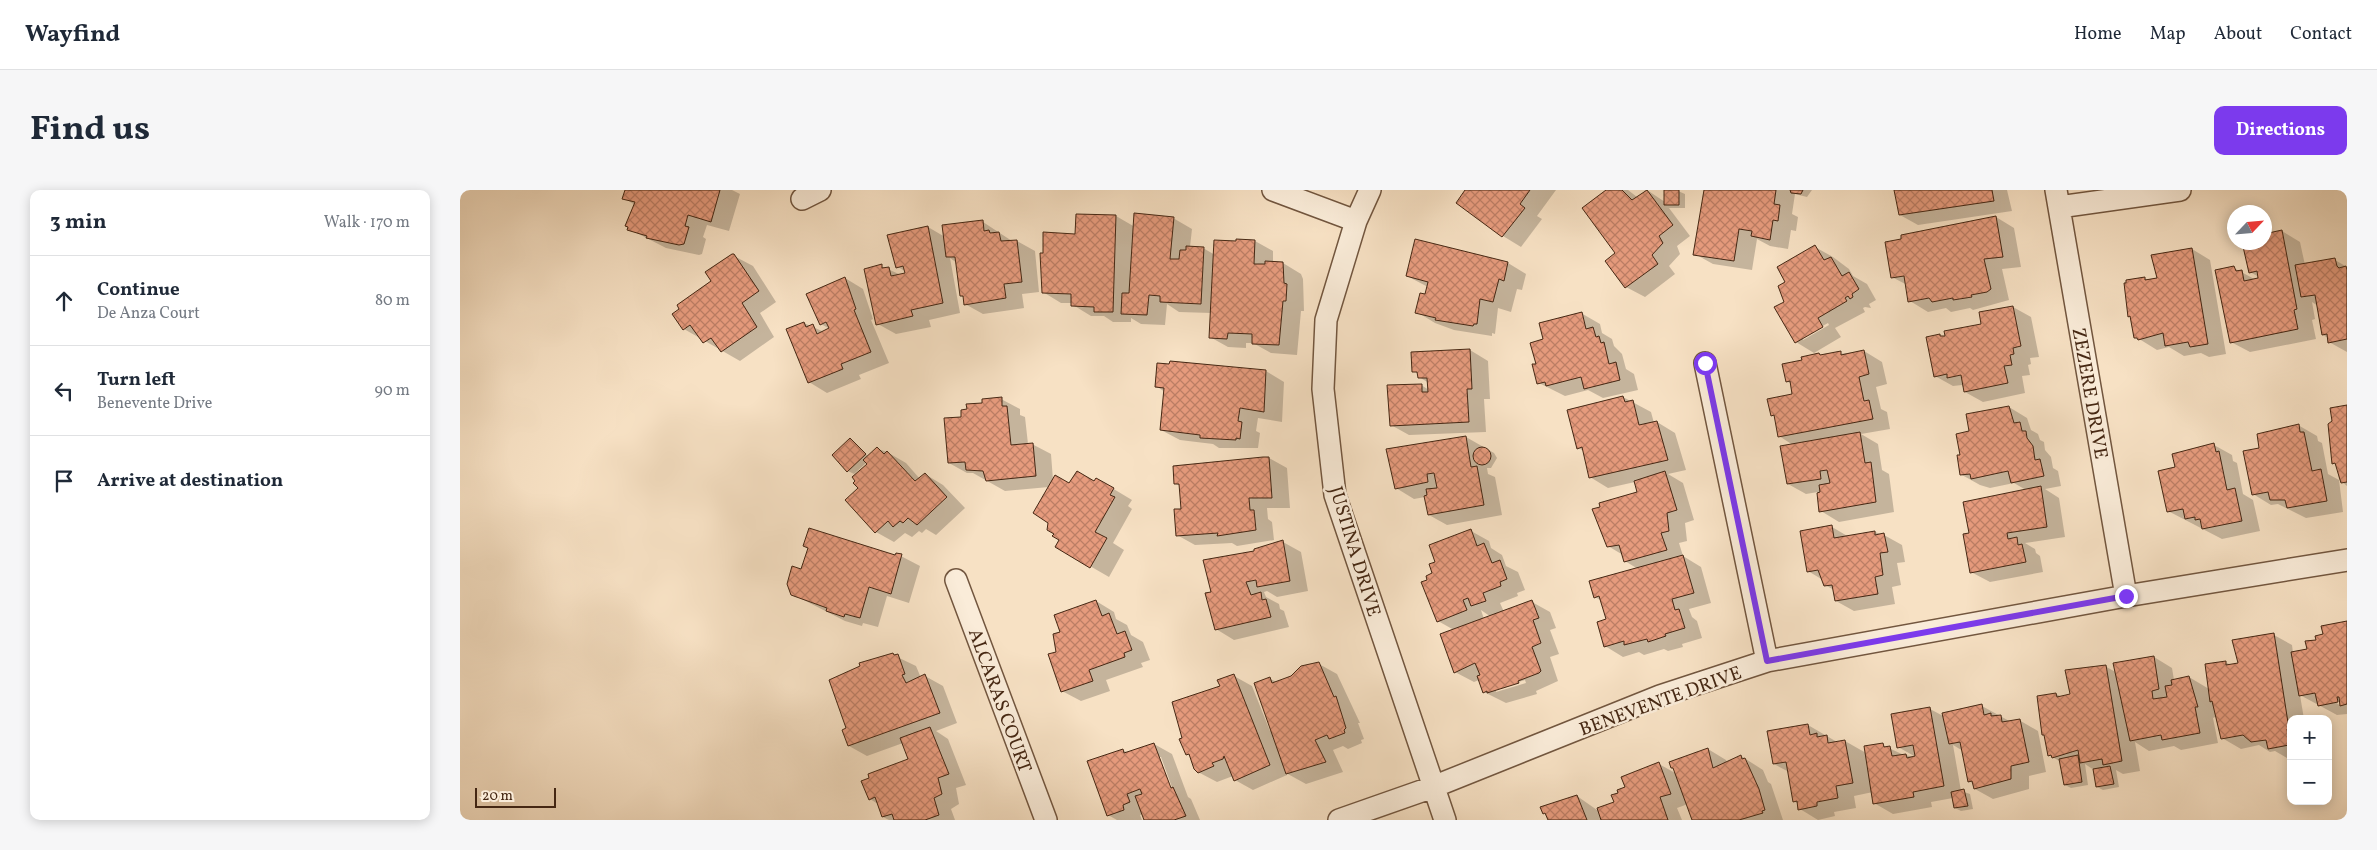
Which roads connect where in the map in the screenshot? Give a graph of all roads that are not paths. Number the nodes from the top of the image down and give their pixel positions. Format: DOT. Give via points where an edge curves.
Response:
graph roads {
  1 [pos="1273,190"];
  2 [pos="1370,190"];
  3 [pos="2180,190"];
  4 [pos="2058,198"];
  5 [pos="1356,221"];
  6 [pos="1705,363"];
  7 [pos="2347,560"];
  8 [pos="956,580"];
  9 [pos="2126,596"];
  10 [pos="1767,661"];
  11 [pos="1433,787"];
  12 [pos="1046,820"];
  13 [pos="1339,820"];
  14 [pos="1445,820"];
  1 -- 5 [label="street"];
  2 -- 5 [label="street, JUSTINA DRIVE"];
  3 -- 4 [label="street"];
  4 -- 9 [label="street, ZEZERE DRIVE"];
  5 -- 11 [label="street, JUSTINA DRIVE" via="1326,320 1324,389 1335,495"];
  6 -- 10 [label="street"];
  7 -- 9 [label="street, BENEVENTE DRIVE"];
  8 -- 12 [label="street, ALCARAS COURT"];
  9 -- 10 [label="street, BENEVENTE DRIVE"];
  10 -- 11 [label="street, BENEVENTE DRIVE" via="1660,696"];
  11 -- 13 [label="street, BENEVENTE DRIVE"];
  11 -- 14 [label="street, JUSTINA DRIVE"];
}
